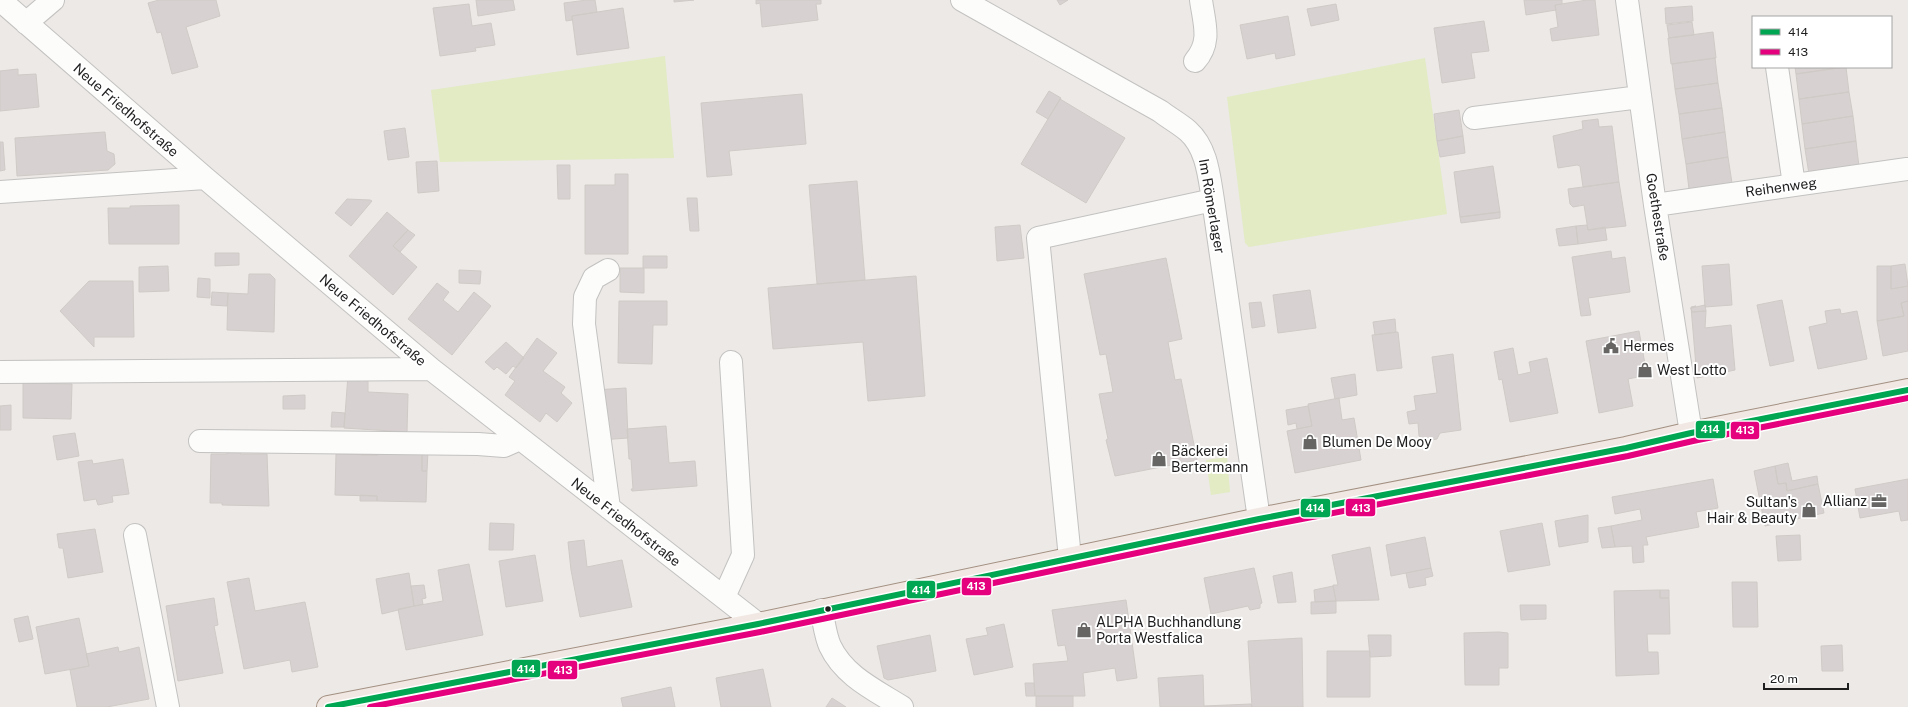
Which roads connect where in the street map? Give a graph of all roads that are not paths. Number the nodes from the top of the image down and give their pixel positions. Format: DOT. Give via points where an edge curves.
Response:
graph roads {
  1 [pos="0,0"];
  2 [pos="53,0"];
  3 [pos="962,0"];
  4 [pos="1201,0"];
  5 [pos="1627,0"];
  6 [pos="26,23"];
  7 [pos="1195,61"];
  8 [pos="1777,68"];
  9 [pos="1640,97"];
  10 [pos="1474,118"];
  11 [pos="1907,169"];
  12 [pos="205,178"];
  13 [pos="1794,185"];
  14 [pos="0,192"];
  15 [pos="1213,200"];
  16 [pos="1655,204"];
  17 [pos="608,270"];
  18 [pos="731,362"];
  19 [pos="431,369"];
  20 [pos="0,372"];
  21 [pos="1908,390"];
  22 [pos="1691,433"];
  23 [pos="520,439"];
  24 [pos="200,441"];
  25 [pos="609,508"];
  26 [pos="1259,519"];
  27 [pos="135,535"];
  28 [pos="1070,558"];
  29 [pos="724,598"];
  30 [pos="821,610"];
  31 [pos="758,624"];
  32 [pos="168,707"];
  33 [pos="328,707"];
  34 [pos="902,707"];
  1 -- 6 [label="street, Neue Friedhofstraße"];
  2 -- 6 [label="street"];
  3 -- 15 [label="street, Im Römerlager" via="1160,111 1189,132 1203,152"];
  4 -- 7 [label="street" via="1206,43"];
  5 -- 9 [label="street, Goethestraße"];
  6 -- 12 [label="street, Neue Friedhofstraße"];
  8 -- 13 [label="street"];
  9 -- 10 [label="street"];
  9 -- 16 [label="street, Goethestraße"];
  11 -- 13 [label="street, Reihenweg"];
  12 -- 14 [label="street"];
  12 -- 19 [label="street, Neue Friedhofstraße"];
  13 -- 16 [label="street, Reihenweg"];
  15 -- 26 [label="street, Im Römerlager"];
  15 -- 28 [label="street" via="1038,238"];
  16 -- 22 [label="street, Goethestraße"];
  17 -- 25 [label="street" via="594,278 585,297 584,324"];
  18 -- 29 [label="street" via="743,555"];
  19 -- 20 [label="street"];
  19 -- 23 [label="street, Neue Friedhofstraße"];
  21 -- 22 [label="main road"];
  22 -- 26 [label="main road" via="1626,448"];
  23 -- 24 [label="street" via="504,446"];
  23 -- 25 [label="street, Neue Friedhofstraße"];
  25 -- 29 [label="street, Neue Friedhofstraße"];
  26 -- 28 [label="main road"];
  27 -- 32 [label="street"];
  28 -- 30 [label="main road"];
  29 -- 31 [label="street, Neue Friedhofstraße"];
  30 -- 31 [label="main road"];
  30 -- 34 [label="street" via="829,645 840,664 857,679"];
  31 -- 33 [label="main road"];
}
